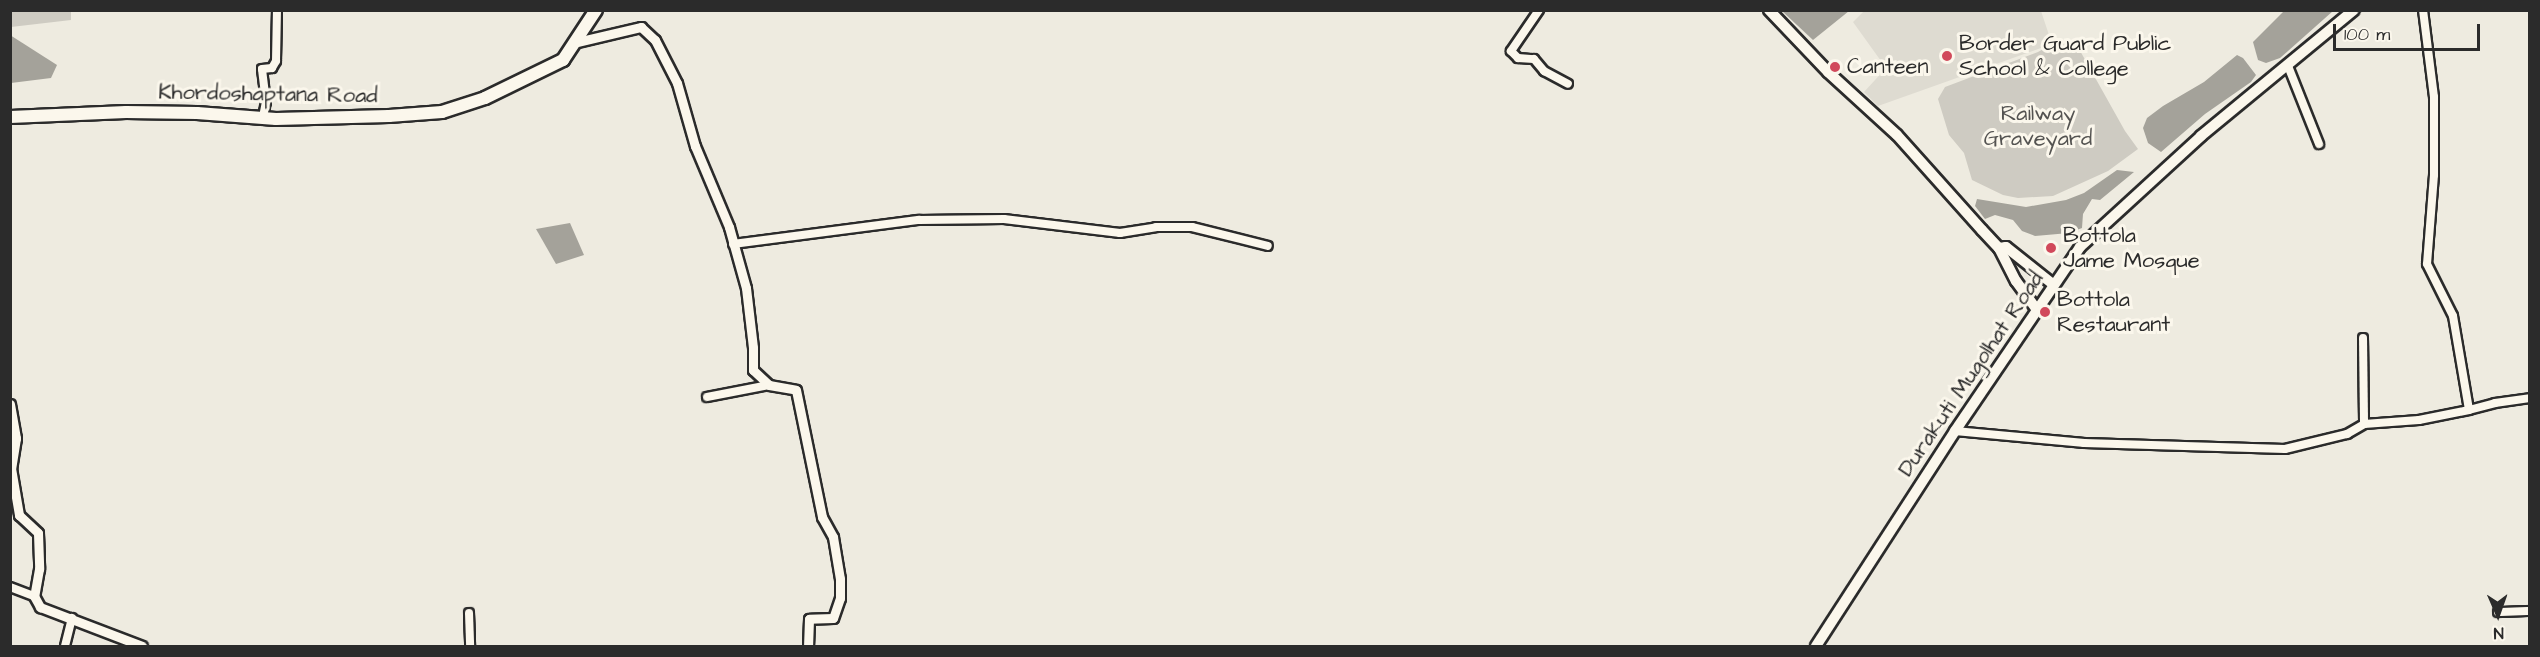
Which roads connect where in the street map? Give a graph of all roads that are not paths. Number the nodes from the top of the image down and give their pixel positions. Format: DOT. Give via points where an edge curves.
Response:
graph roads {
  1 [pos="277,10"];
  2 [pos="596,10"];
  3 [pos="1539,10"];
  4 [pos="1768,10"];
  5 [pos="2354,10"];
  6 [pos="2422,10"];
  7 [pos="578,42"];
  8 [pos="2288,66"];
  9 [pos="1568,84"];
  10 [pos="10,117"];
  11 [pos="263,117"];
  12 [pos="2319,144"];
  13 [pos="733,244"];
  14 [pos="1268,246"];
  15 [pos="1999,248"];
  16 [pos="2054,285"];
  17 [pos="2037,310"];
  18 [pos="2363,338"];
  19 [pos="769,385"];
  20 [pos="707,397"];
  21 [pos="2529,398"];
  22 [pos="10,404"];
  23 [pos="2469,410"];
  24 [pos="2364,424"];
  25 [pos="1954,431"];
  26 [pos="10,587"];
  27 [pos="34,596"];
  28 [pos="2529,610"];
  29 [pos="2498,612"];
  30 [pos="469,613"];
  31 [pos="72,618"];
  32 [pos="64,646"];
  33 [pos="142,646"];
  34 [pos="470,646"];
  35 [pos="808,646"];
  36 [pos="1816,646"];
  1 -- 11 [label="street" via="276,61 273,68 262,69 266,102"];
  2 -- 7 [label="main road, Khordoshaptana Road"];
  3 -- 9 [label="street" via="1511,51 1518,58 1534,59 1544,71"];
  4 -- 15 [label="main road" via="1897,135"];
  5 -- 8 [label="main road, Durakuti Mugolhat Road"];
  6 -- 23 [label="street" via="2434,97 2434,175 2427,264 2453,316"];
  7 -- 11 [label="main road, Khordoshaptana Road" via="563,60 537,74 442,112"];
  7 -- 13 [label="street" via="641,27 655,40 677,83 695,146"];
  8 -- 12 [label="street"];
  8 -- 16 [label="main road, Durakuti Mugolhat Road" via="2120,208 2080,247"];
  10 -- 11 [label="main road, Khordoshaptana Road" via="126,112"];
  13 -- 14 [label="street" via="919,220 1004,219 1120,233 1192,227"];
  13 -- 19 [label="street" via="746,288 753,370"];
  15 -- 16 [label="main road" via="2006,247"];
  15 -- 17 [label="main road"];
  16 -- 17 [label="main road, Durakuti Mugolhat Road"];
  17 -- 25 [label="main road, Durakuti Mugolhat Road"];
  18 -- 24 [label="street"];
  19 -- 20 [label="street"];
  19 -- 35 [label="street" via="796,390 822,517 832,537 840,579 840,598 833,618 809,619"];
  21 -- 23 [label="street"];
  22 -- 27 [label="street" via="16,438 11,468 19,515 38,533 39,569"];
  23 -- 24 [label="street" via="2419,420"];
  24 -- 25 [label="street" via="2347,434 2285,449 2084,443"];
  25 -- 36 [label="main road, Durakuti Mugolhat Road"];
  26 -- 27 [label="street"];
  27 -- 31 [label="street" via="40,607"];
  28 -- 29 [label="street"];
  30 -- 34 [label="street"];
  31 -- 32 [label="street"];
  31 -- 33 [label="street"];
}
